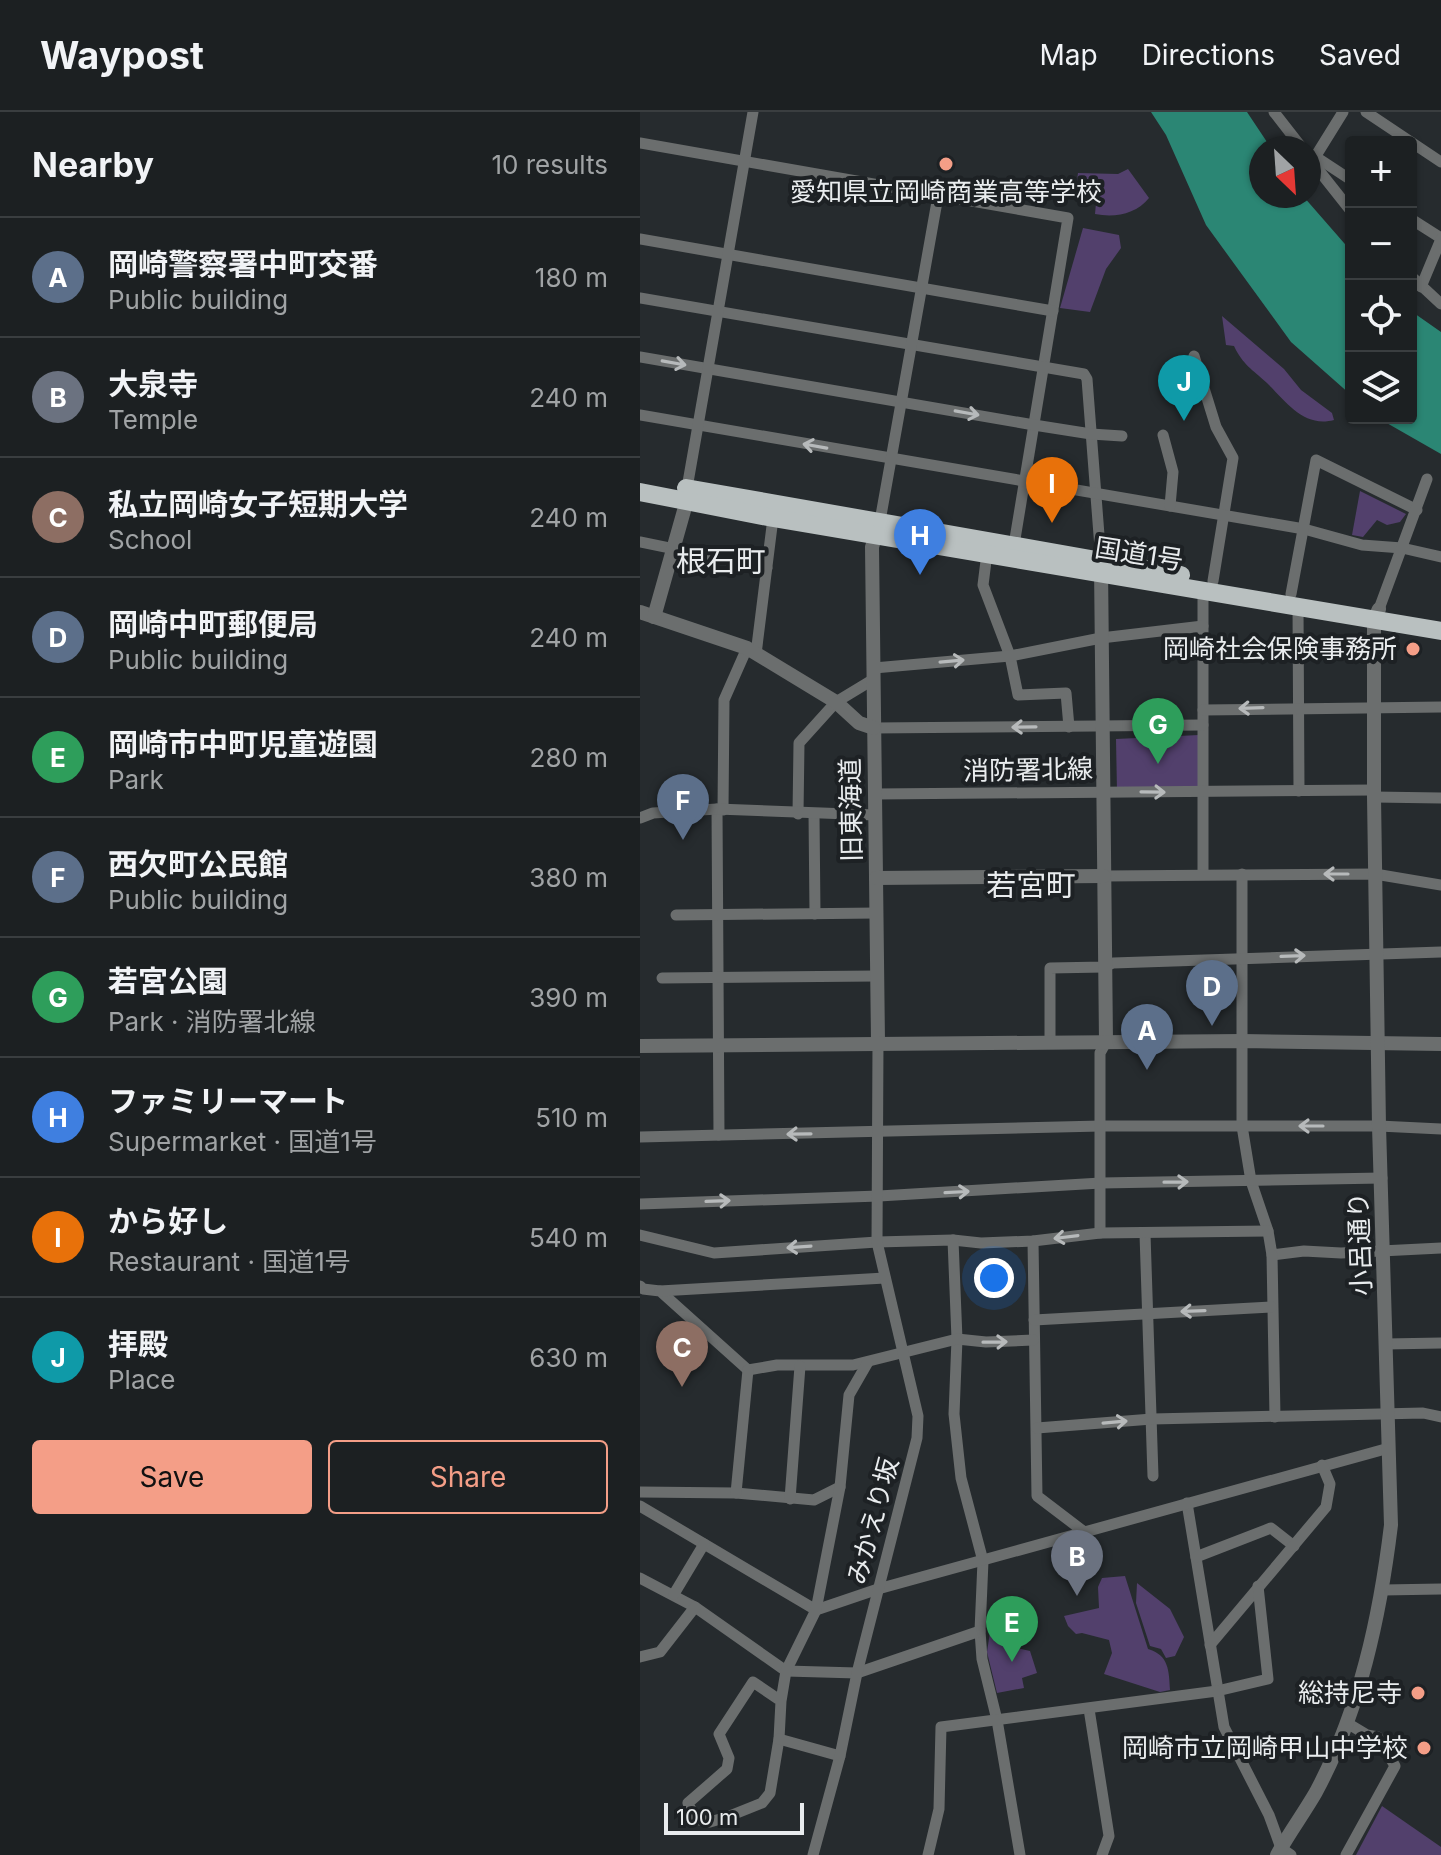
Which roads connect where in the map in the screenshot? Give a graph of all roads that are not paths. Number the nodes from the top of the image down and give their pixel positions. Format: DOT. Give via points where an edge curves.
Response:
graph roads {
  1 [pos="753,112"];
  2 [pos="1274,112"];
  3 [pos="1343,112"];
  4 [pos="1366,112"];
  5 [pos="1293,136"];
  6 [pos="1402,136"];
  7 [pos="640,143"];
  8 [pos="1321,145"];
  9 [pos="1417,146"];
  10 [pos="743,162"];
  11 [pos="1441,162"];
  12 [pos="1321,164"];
  13 [pos="1321,171"];
  14 [pos="1345,177"];
  15 [pos="938,196"];
  16 [pos="1349,208"];
  17 [pos="1417,223"];
  18 [pos="640,239"];
  19 [pos="1441,239"];
  20 [pos="728,255"];
  21 [pos="1415,280"];
  22 [pos="1421,287"];
  23 [pos="921,288"];
  24 [pos="640,298"];
  25 [pos="1441,304"];
  26 [pos="718,311"];
  27 [pos="1053,311"];
  28 [pos="911,343"];
  29 [pos="1194,356"];
  30 [pos="640,357"];
  31 [pos="1045,368"];
  32 [pos="709,369"];
  33 [pos="900,402"];
  34 [pos="640,415"];
  35 [pos="1034,425"];
  36 [pos="698,426"];
  37 [pos="1091,434"];
  38 [pos="1163,435"];
  39 [pos="1122,436"];
  40 [pos="891,459"];
  41 [pos="1427,479"];
  42 [pos="640,480"];
  43 [pos="1025,483"];
  44 [pos="640,492"];
  45 [pos="687,494"];
  46 [pos="1096,494"];
  47 [pos="1170,506"];
  48 [pos="1417,510"];
  49 [pos="1224,516"];
  50 [pos="773,518"];
  51 [pos="878,528"];
  52 [pos="1304,529"];
  53 [pos="640,542"];
  54 [pos="1014,545"];
  55 [pos="674,548"];
  56 [pos="1402,548"];
  57 [pos="987,553"];
  58 [pos="1441,557"];
  59 [pos="767,568"];
  60 [pos="1101,568"];
  61 [pos="1208,586"];
  62 [pos="1295,600"];
  63 [pos="647,614"];
  64 [pos="1377,614"];
  65 [pos="1441,619"];
  66 [pos="1203,626"];
  67 [pos="1441,631"];
  68 [pos="1101,638"];
  69 [pos="752,651"];
  70 [pos="1010,656"];
  71 [pos="874,673"];
  72 [pos="836,702"];
  73 [pos="1299,707"];
  74 [pos="1441,707"];
  75 [pos="1375,708"];
  76 [pos="1203,710"];
  77 [pos="1102,725"];
  78 [pos="1203,725"];
  79 [pos="1069,727"];
  80 [pos="874,728"];
  81 [pos="1103,791"];
  82 [pos="1299,791"];
  83 [pos="1203,793"];
  84 [pos="876,794"];
  85 [pos="1374,794"];
  86 [pos="1441,798"];
  87 [pos="720,810"];
  88 [pos="798,814"];
  89 [pos="814,814"];
  90 [pos="875,815"];
  91 [pos="640,818"];
  92 [pos="1203,874"];
  93 [pos="1242,874"];
  94 [pos="1375,874"];
  95 [pos="1104,876"];
  96 [pos="876,878"];
  97 [pos="1441,885"];
  98 [pos="877,913"];
  99 [pos="717,914"];
  100 [pos="815,914"];
  101 [pos="676,915"];
  102 [pos="1441,952"];
  103 [pos="1377,953"];
  104 [pos="1242,958"];
  105 [pos="1104,967"];
  106 [pos="877,976"];
  107 [pos="662,978"];
  108 [pos="717,978"];
  109 [pos="1242,1041"];
  110 [pos="878,1042"];
  111 [pos="1050,1042"];
  112 [pos="1106,1042"];
  113 [pos="1379,1042"];
  114 [pos="719,1044"];
  115 [pos="1441,1044"];
  116 [pos="640,1046"];
  117 [pos="1101,1126"];
  118 [pos="1242,1126"];
  119 [pos="1379,1126"];
  120 [pos="1441,1129"];
  121 [pos="877,1133"];
  122 [pos="719,1135"];
  123 [pos="640,1137"];
  124 [pos="1382,1178"];
  125 [pos="1251,1181"];
  126 [pos="1101,1183"];
  127 [pos="879,1196"];
  128 [pos="640,1204"];
  129 [pos="1268,1231"];
  130 [pos="1100,1233"];
  131 [pos="1145,1234"];
  132 [pos="640,1235"];
  133 [pos="953,1240"];
  134 [pos="1033,1241"];
  135 [pos="877,1242"];
  136 [pos="1441,1248"];
  137 [pos="1384,1250"];
  138 [pos="1272,1255"];
  139 [pos="885,1278"];
  140 [pos="640,1286"];
  141 [pos="660,1291"];
  142 [pos="1271,1307"];
  143 [pos="1148,1313"];
  144 [pos="1034,1320"];
  145 [pos="957,1339"];
  146 [pos="1033,1340"];
  147 [pos="1441,1343"];
  148 [pos="1386,1344"];
  149 [pos="901,1352"];
  150 [pos="868,1362"];
  151 [pos="800,1366"];
  152 [pos="748,1370"];
  153 [pos="1389,1415"];
  154 [pos="1275,1417"];
  155 [pos="1441,1417"];
  156 [pos="1152,1419"];
  157 [pos="1037,1428"];
  158 [pos="1389,1448"];
  159 [pos="1322,1465"];
  160 [pos="1153,1476"];
  161 [pos="840,1487"];
  162 [pos="640,1492"];
  163 [pos="736,1493"];
  164 [pos="790,1499"];
  165 [pos="1187,1503"];
  166 [pos="640,1506"];
  167 [pos="1083,1531"];
  168 [pos="704,1544"];
  169 [pos="1294,1546"];
  170 [pos="1196,1557"];
  171 [pos="983,1561"];
  172 [pos="640,1578"];
  173 [pos="1258,1586"];
  174 [pos="878,1589"];
  175 [pos="1441,1589"];
  176 [pos="1383,1590"];
  177 [pos="674,1594"];
  178 [pos="695,1607"];
  179 [pos="816,1610"];
  180 [pos="980,1631"];
  181 [pos="1210,1645"];
  182 [pos="640,1657"];
  183 [pos="786,1671"];
  184 [pos="857,1673"];
  185 [pos="1217,1691"];
  186 [pos="781,1701"];
  187 [pos="1089,1709"];
  188 [pos="997,1720"];
  189 [pos="1347,1723"];
  190 [pos="779,1739"];
  191 [pos="840,1756"];
  192 [pos="1283,1853"];
  193 [pos="1017,1854"];
  194 [pos="813,1855"];
  195 [pos="928,1855"];
  196 [pos="1102,1855"];
  197 [pos="1346,1855"];
  1 -- 10 [label="street"];
  2 -- 5 [label="street"];
  3 -- 8 [label="street"];
  4 -- 6 [label="street"];
  7 -- 10 [label="street"];
  9 -- 11 [label="street"];
  10 -- 15 [label="street"];
  10 -- 20 [label="street"];
  12 -- 14 [label="street"];
  13 -- 16 [label="street"];
  15 -- 23 [label="street"];
  15 -- 27 [label="street" via="1068,218"];
  17 -- 19 [label="street"];
  18 -- 20 [label="street"];
  19 -- 22 [label="street"];
  20 -- 23 [label="street"];
  20 -- 26 [label="street"];
  21 -- 22 [label="street"];
  22 -- 25 [label="street"];
  23 -- 27 [label="street"];
  23 -- 28 [label="street"];
  24 -- 26 [label="street"];
  26 -- 28 [label="street"];
  26 -- 32 [label="street"];
  27 -- 31 [label="street"];
  28 -- 31 [label="street"];
  28 -- 33 [label="street"];
  29 -- 49 [label="street" via="1216,427 1233,458"];
  30 -- 32 [label="street, one-way"];
  31 -- 35 [label="street"];
  31 -- 37 [label="street" via="1084,374"];
  32 -- 33 [label="street"];
  32 -- 36 [label="street"];
  33 -- 35 [label="street, one-way"];
  33 -- 40 [label="street"];
  34 -- 36 [label="street"];
  35 -- 37 [label="street"];
  35 -- 43 [label="street"];
  40 -- 36 [label="street, one-way"];
  36 -- 45 [label="street"];
  37 -- 39 [label="street"];
  37 -- 46 [label="street"];
  38 -- 47 [label="street" via="1173,472"];
  40 -- 43 [label="street"];
  40 -- 51 [label="street"];
  41 -- 48 [label="street"];
  42 -- 45 [label="highway, 国道1号"];
  43 -- 46 [label="street"];
  43 -- 54 [label="street"];
  44 -- 45 [label="highway, 国道1号"];
  45 -- 50 [label="highway, 国道1号"];
  45 -- 51 [label="highway, 国道1号"];
  45 -- 55 [label="street"];
  46 -- 47 [label="street"];
  46 -- 60 [label="street"];
  47 -- 49 [label="street"];
  48 -- 52 [label="street" via="1316,460"];
  48 -- 56 [label="street"];
  49 -- 52 [label="street"];
  49 -- 61 [label="street"];
  50 -- 51 [label="highway, 国道1号"];
  50 -- 59 [label="street"];
  51 -- 54 [label="highway, 国道1号"];
  51 -- 57 [label="highway, 国道1号"];
  51 -- 71 [label="street" via="872,547"];
  52 -- 56 [label="street" via="1362,545"];
  52 -- 62 [label="street"];
  53 -- 55 [label="street"];
  54 -- 60 [label="highway, 国道1号"];
  55 -- 59 [label="street"];
  55 -- 63 [label="street"];
  56 -- 58 [label="street"];
  56 -- 64 [label="street"];
  57 -- 60 [label="highway, 国道1号"];
  57 -- 70 [label="street" via="983,585"];
  59 -- 69 [label="street"];
  60 -- 61 [label="highway, 国道1号"];
  60 -- 68 [label="street"];
  61 -- 62 [label="highway, 国道1号"];
  61 -- 66 [label="street"];
  62 -- 64 [label="highway, 国道1号"];
  62 -- 73 [label="street"];
  63 -- 69 [label="street, 旧東海道"];
  64 -- 65 [label="highway, 国道1号"];
  64 -- 67 [label="highway, 国道1号"];
  64 -- 75 [label="street, 小呂通り"];
  66 -- 68 [label="street"];
  66 -- 76 [label="street"];
  68 -- 70 [label="street"];
  68 -- 77 [label="street"];
  69 -- 72 [label="street, 旧東海道"];
  69 -- 87 [label="street" via="724,700"];
  71 -- 70 [label="street, one-way"];
  70 -- 79 [label="street" via="1018,695 1066,693"];
  71 -- 72 [label="street"];
  71 -- 80 [label="street"];
  72 -- 80 [label="street, 旧東海道" via="859,723"];
  72 -- 88 [label="street" via="799,743"];
  73 -- 75 [label="street"];
  73 -- 76 [label="street, one-way"];
  73 -- 82 [label="street"];
  74 -- 75 [label="street"];
  75 -- 85 [label="street, 小呂通り"];
  76 -- 78 [label="street"];
  77 -- 78 [label="street"];
  77 -- 79 [label="street"];
  77 -- 81 [label="street"];
  78 -- 83 [label="street"];
  79 -- 80 [label="street, one-way"];
  80 -- 84 [label="street, 旧東海道"];
  81 -- 83 [label="street, 消防署北線, one-way"];
  81 -- 84 [label="street, 消防署北線"];
  81 -- 95 [label="street"];
  82 -- 83 [label="street, 消防署北線"];
  82 -- 85 [label="street, 消防署北線"];
  83 -- 92 [label="street"];
  84 -- 90 [label="street, 旧東海道"];
  85 -- 86 [label="street, 消防署北線"];
  85 -- 94 [label="street, 小呂通り"];
  87 -- 88 [label="street"];
  87 -- 91 [label="street"];
  87 -- 99 [label="street"];
  88 -- 89 [label="street"];
  89 -- 90 [label="street"];
  89 -- 100 [label="street"];
  90 -- 96 [label="street, 旧東海道"];
  92 -- 93 [label="street, 旧東海道"];
  92 -- 95 [label="street, 旧東海道"];
  94 -- 93 [label="street, 旧東海道, one-way"];
  93 -- 104 [label="street"];
  94 -- 97 [label="street, 旧東海道"];
  94 -- 103 [label="street, 小呂通り"];
  95 -- 96 [label="street, 旧東海道"];
  95 -- 105 [label="street"];
  96 -- 98 [label="street"];
  98 -- 100 [label="street"];
  98 -- 106 [label="street"];
  99 -- 100 [label="street"];
  99 -- 101 [label="street"];
  99 -- 108 [label="street"];
  102 -- 103 [label="street"];
  104 -- 103 [label="street, one-way"];
  103 -- 113 [label="street, 小呂通り"];
  104 -- 105 [label="street"];
  104 -- 109 [label="street"];
  105 -- 111 [label="street" via="1050,968"];
  105 -- 112 [label="street"];
  106 -- 108 [label="street"];
  106 -- 110 [label="street"];
  107 -- 108 [label="street"];
  108 -- 114 [label="street"];
  109 -- 112 [label="street"];
  109 -- 113 [label="street"];
  109 -- 118 [label="street"];
  110 -- 111 [label="street"];
  110 -- 114 [label="street"];
  110 -- 121 [label="street, みかえり坂"];
  111 -- 112 [label="street"];
  112 -- 117 [label="street" via="1100,1053"];
  113 -- 115 [label="street"];
  113 -- 119 [label="street, 小呂通り"];
  114 -- 116 [label="street"];
  114 -- 122 [label="street"];
  117 -- 118 [label="street"];
  117 -- 121 [label="street"];
  117 -- 126 [label="street"];
  119 -- 118 [label="street, one-way"];
  118 -- 125 [label="street"];
  119 -- 120 [label="street"];
  119 -- 124 [label="street, 小呂通り"];
  121 -- 122 [label="street, one-way"];
  121 -- 127 [label="street, みかえり坂"];
  122 -- 123 [label="street"];
  124 -- 125 [label="street"];
  124 -- 137 [label="street, 小呂通り"];
  126 -- 125 [label="street, one-way"];
  125 -- 129 [label="street"];
  127 -- 126 [label="street, one-way"];
  126 -- 130 [label="street"];
  128 -- 127 [label="street, one-way"];
  127 -- 135 [label="street, みかえり坂"];
  129 -- 131 [label="street"];
  129 -- 138 [label="street"];
  130 -- 131 [label="street"];
  130 -- 134 [label="street, one-way"];
  131 -- 143 [label="street"];
  135 -- 132 [label="street, one-way" via="714,1253"];
  133 -- 134 [label="street"];
  133 -- 135 [label="street"];
  133 -- 145 [label="street"];
  134 -- 144 [label="street"];
  135 -- 139 [label="street, みかえり坂"];
  136 -- 137 [label="street"];
  137 -- 138 [label="street"];
  137 -- 148 [label="street, 小呂通り"];
  138 -- 142 [label="street"];
  139 -- 141 [label="street"];
  139 -- 149 [label="street, みかえり坂"];
  140 -- 141 [label="street"];
  141 -- 152 [label="street"];
  142 -- 143 [label="street, one-way"];
  142 -- 154 [label="street"];
  143 -- 144 [label="street"];
  143 -- 156 [label="street"];
  144 -- 146 [label="street"];
  145 -- 146 [label="street, one-way"];
  145 -- 149 [label="street"];
  145 -- 171 [label="street" via="954,1414 961,1478"];
  146 -- 157 [label="street"];
  147 -- 148 [label="street"];
  148 -- 153 [label="street, 小呂通り"];
  149 -- 150 [label="street"];
  149 -- 174 [label="street, みかえり坂" via="918,1416 917,1438"];
  150 -- 151 [label="street"];
  150 -- 161 [label="street" via="849,1395"];
  151 -- 152 [label="street"];
  151 -- 164 [label="street"];
  152 -- 163 [label="street"];
  153 -- 154 [label="street"];
  153 -- 155 [label="street"];
  153 -- 158 [label="street, 小呂通り"];
  154 -- 156 [label="street"];
  157 -- 156 [label="street, one-way"];
  156 -- 160 [label="street"];
  157 -- 167 [label="street" via="1037,1496"];
  158 -- 159 [label="street"];
  158 -- 176 [label="street, 小呂通り" via="1391,1525"];
  159 -- 165 [label="street"];
  159 -- 169 [label="street" via="1330,1484 1326,1507"];
  161 -- 164 [label="street" via="814,1500"];
  161 -- 179 [label="street"];
  162 -- 163 [label="street"];
  163 -- 164 [label="street"];
  165 -- 167 [label="street"];
  165 -- 170 [label="street"];
  166 -- 168 [label="street"];
  167 -- 171 [label="street"];
  168 -- 177 [label="street"];
  168 -- 179 [label="street"];
  169 -- 170 [label="street" via="1271,1528"];
  169 -- 173 [label="street"];
  170 -- 181 [label="street"];
  171 -- 174 [label="street"];
  171 -- 180 [label="street"];
  172 -- 177 [label="street"];
  173 -- 181 [label="street"];
  173 -- 185 [label="street" via="1268,1679"];
  174 -- 179 [label="street"];
  174 -- 184 [label="street, みかえり坂"];
  175 -- 176 [label="street"];
  176 -- 189 [label="street, 小呂通り"];
  177 -- 178 [label="street"];
  178 -- 182 [label="street" via="660,1652"];
  178 -- 183 [label="street"];
  179 -- 183 [label="street"];
  180 -- 184 [label="street"];
  180 -- 188 [label="street"];
  181 -- 185 [label="street"];
  183 -- 184 [label="street"];
  183 -- 186 [label="street"];
  184 -- 191 [label="street, みかえり坂"];
  185 -- 187 [label="street"];
  185 -- 192 [label="street" via="1224,1727"];
  186 -- 190 [label="street"];
  186 -- 190 [label="street" via="753,1682 719,1734 729,1758 727,1769 688,1803 695,1819 710,1822 762,1803 770,1793"];
  187 -- 188 [label="street"];
  187 -- 196 [label="street" via="1109,1836"];
  188 -- 193 [label="street"];
  188 -- 195 [label="street" via="941,1727 939,1809"];
  189 -- 192 [label="street, 小呂通り"];
  189 -- 197 [label="street" via="1378,1737 1395,1766"];
  190 -- 191 [label="street"];
  191 -- 194 [label="street, みかえり坂"];
}
